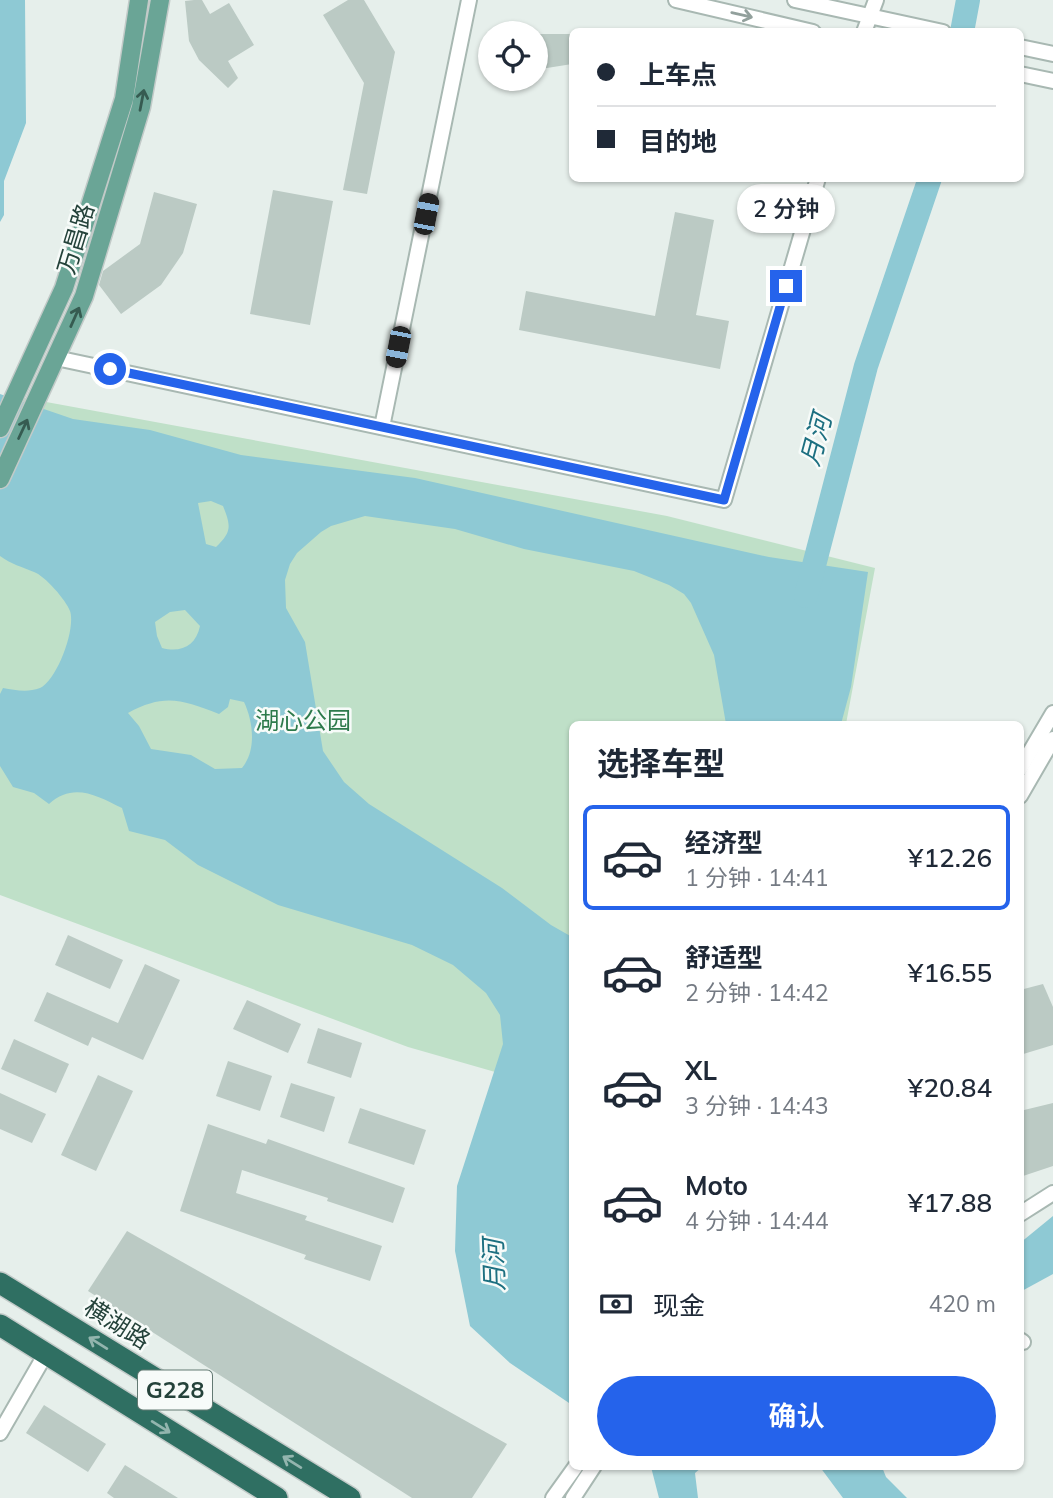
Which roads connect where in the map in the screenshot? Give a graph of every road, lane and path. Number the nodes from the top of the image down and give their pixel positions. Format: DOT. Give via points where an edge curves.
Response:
graph roads {
  1 [pos="139,0"];
  2 [pos="160,0"];
  3 [pos="469,0"];
  4 [pos="676,0"];
  5 [pos="795,0"];
  6 [pos="876,0"];
  7 [pos="869,17"];
  8 [pos="796,28"];
  9 [pos="865,28"];
  10 [pos="924,28"];
  11 [pos="1024,48"];
  12 [pos="1053,54"];
  13 [pos="1024,75"];
  14 [pos="1053,81"];
  15 [pos="817,182"];
  16 [pos="56,358"];
  17 [pos="382,427"];
  18 [pos="0,428"];
  19 [pos="0,479"];
  20 [pos="1053,713"];
  21 [pos="1053,739"];
  22 [pos="1024,762"];
  23 [pos="1024,789"];
  24 [pos="1053,1193"];
  25 [pos="1024,1211"];
  26 [pos="0,1283"];
  27 [pos="0,1325"];
  28 [pos="45,1355"];
  29 [pos="0,1433"];
  30 [pos="573,1470"];
  31 [pos="591,1470"];
  32 [pos="277,1498"];
  33 [pos="350,1498"];
  34 [pos="553,1498"];
  35 [pos="573,1498"];
  1 -- 18 [label="main road, 万昌路" via="124,99 64,288"];
  16 -- 2 [label="main road, 万昌路, one-way" via="84,296 141,107"];
  3 -- 17 [label="street"];
  4 -- 8 [label="street, one-way"];
  5 -- 7 [label="street"];
  6 -- 7 [label="street"];
  7 -- 9 [label="street"];
  7 -- 10 [label="street"];
  11 -- 12 [label="street"];
  13 -- 14 [label="street"];
  15 -- 17 [label="street" via="724,500"];
  16 -- 17 [label="street"];
  19 -- 16 [label="main road, 万昌路, one-way"];
  20 -- 22 [label="street"];
  21 -- 23 [label="street"];
  24 -- 25 [label="street"];
  33 -- 26 [label="highway, 横湖路 / G228, one-way"];
  27 -- 28 [label="highway, G228"];
  28 -- 29 [label="street"];
  28 -- 32 [label="highway, G228, one-way"];
  30 -- 34 [label="street"];
  31 -- 35 [label="street"];
}
